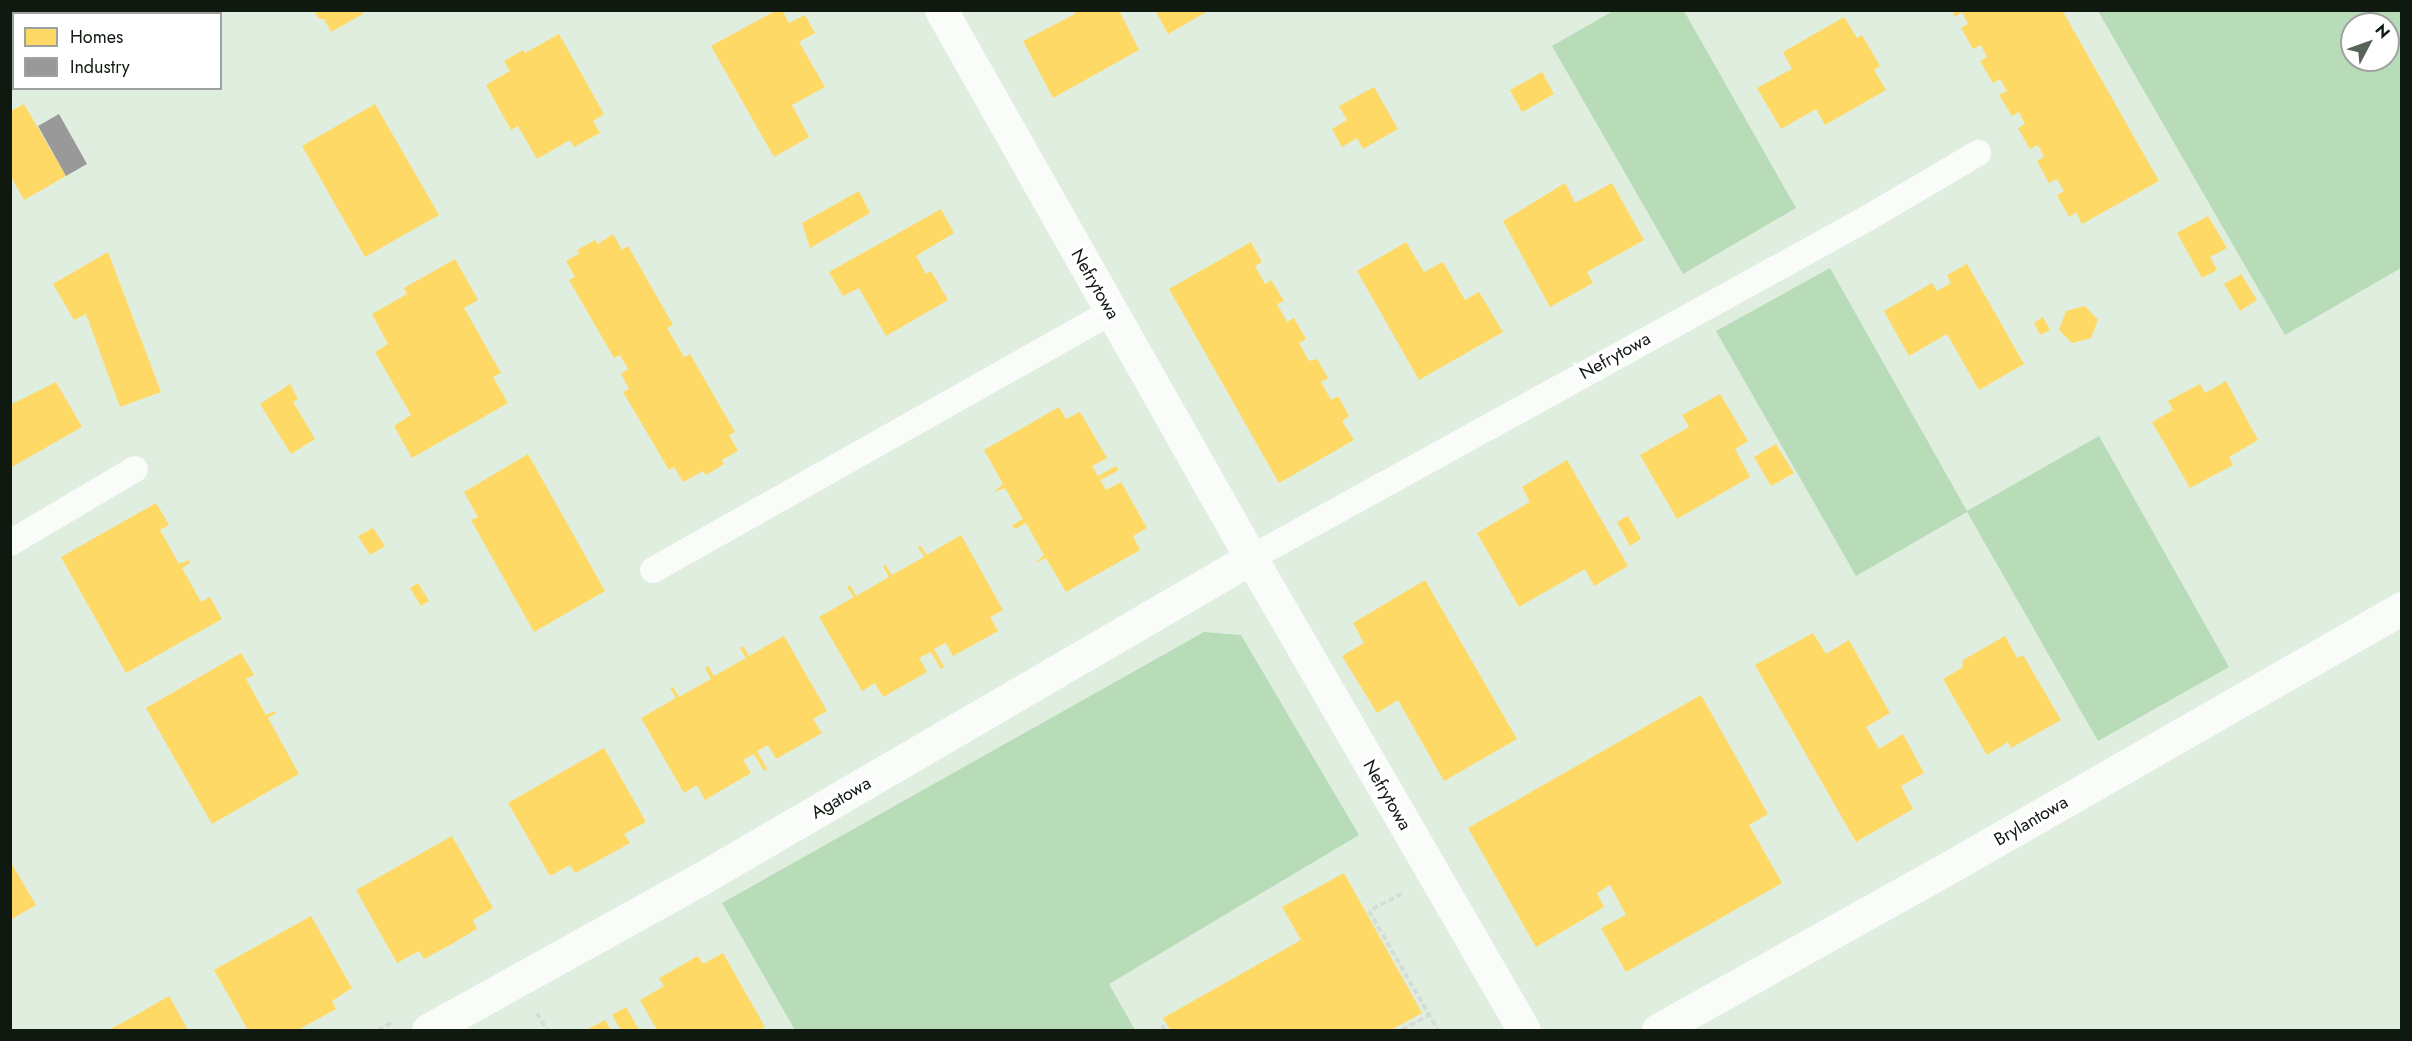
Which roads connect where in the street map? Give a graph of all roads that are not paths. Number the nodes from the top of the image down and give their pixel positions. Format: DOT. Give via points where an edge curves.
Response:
graph roads {
  1 [pos="941,10"];
  2 [pos="1978,153"];
  3 [pos="1111,312"];
  4 [pos="135,469"];
  5 [pos="10,543"];
  6 [pos="1251,558"];
  7 [pos="653,570"];
  8 [pos="2402,608"];
  9 [pos="428,1030"];
  10 [pos="1524,1030"];
  11 [pos="1658,1030"];
  1 -- 3 [label="street, Nefrytowa"];
  2 -- 6 [label="lane, Nefrytowa" via="1868,218"];
  3 -- 6 [label="street, Nefrytowa"];
  3 -- 7 [label="lane"];
  4 -- 5 [label="lane"];
  6 -- 9 [label="street, Agatowa" via="702,878"];
  6 -- 10 [label="street, Nefrytowa"];
  8 -- 11 [label="street, Brylantowa"];
}
